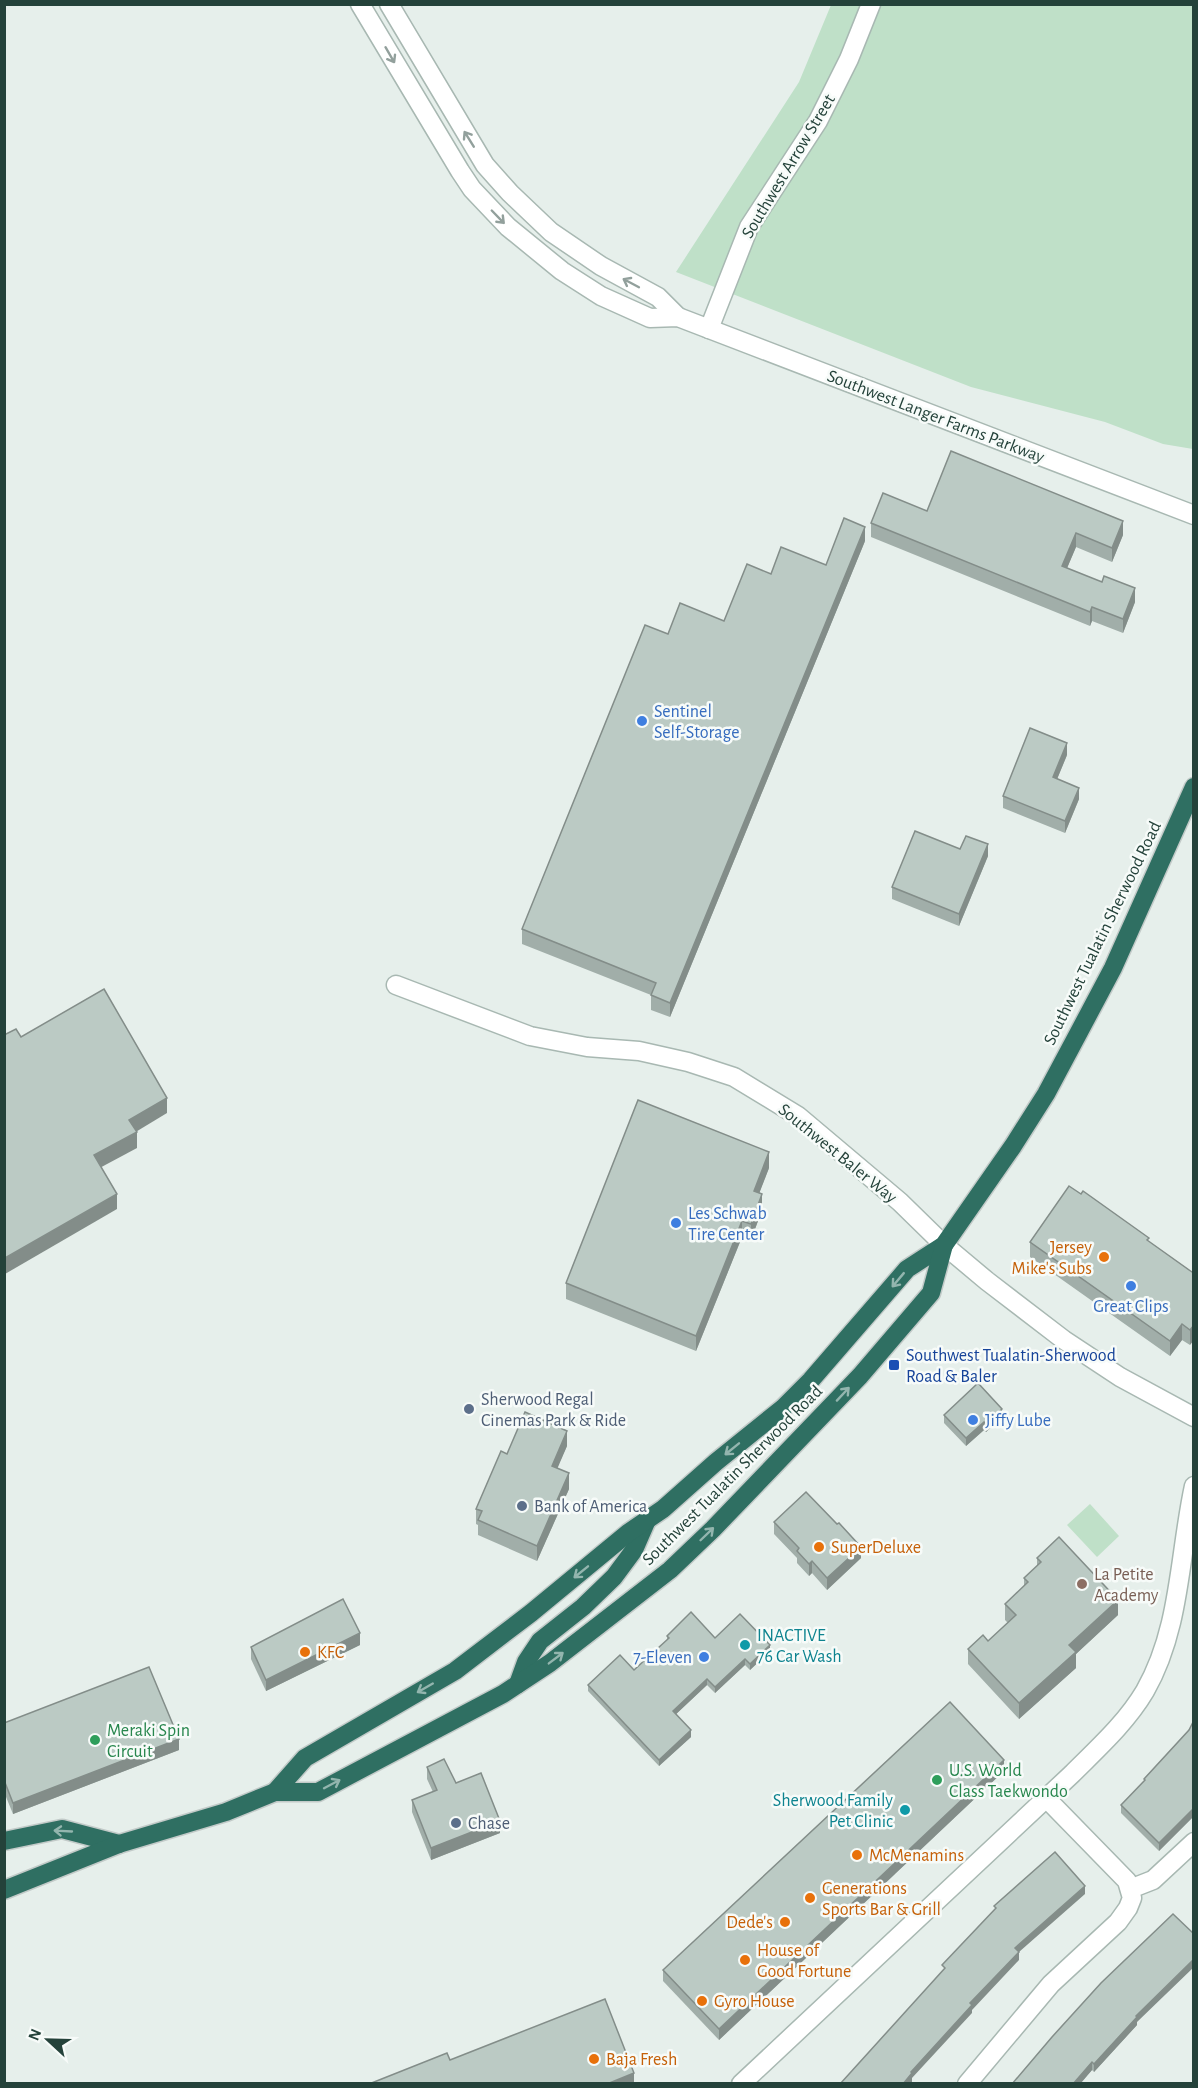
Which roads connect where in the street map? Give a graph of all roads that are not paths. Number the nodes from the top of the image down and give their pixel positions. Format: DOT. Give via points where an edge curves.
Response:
graph roads {
  1 [pos="360,4"];
  2 [pos="389,4"];
  3 [pos="871,4"];
  4 [pos="678,317"];
  5 [pos="709,329"];
  6 [pos="1194,514"];
  7 [pos="1194,787"];
  8 [pos="396,985"];
  9 [pos="944,1245"];
  10 [pos="1194,1417"];
  11 [pos="1194,1486"];
  12 [pos="647,1520"];
  13 [pos="518,1684"];
  14 [pos="275,1792"];
  15 [pos="1046,1798"];
  16 [pos="4,1840"];
  17 [pos="1194,1842"];
  18 [pos="120,1844"];
  19 [pos="1130,1889"];
  20 [pos="6,1890"];
  21 [pos="741,2084"];
  22 [pos="967,2084"];
  1 -- 4 [label="street, Southwest Langer Farms Parkway, one-way" via="460,171 508,227 561,271 601,296 650,318"];
  4 -- 2 [label="street, Southwest Langer Farms Parkway, one-way" via="658,297 601,266 551,232 510,193 485,165"];
  3 -- 5 [label="street, Southwest Arrow Street" via="818,121 749,227"];
  4 -- 5 [label="street, Southwest Langer Farms Parkway"];
  5 -- 6 [label="street, Southwest Langer Farms Parkway"];
  7 -- 9 [label="highway, Southwest Tualatin Sherwood Road" via="1117,958 1046,1094"];
  8 -- 9 [label="street, Southwest Baler Way" via="530,1036 587,1047 639,1051 734,1077 798,1116 900,1202"];
  9 -- 10 [label="street, Southwest Baler Way" via="1092,1359"];
  9 -- 12 [label="highway, Southwest Tualatin Sherwood Road, one-way" via="907,1269 783,1408"];
  13 -- 9 [label="highway, Southwest Tualatin Sherwood Road, one-way" via="670,1570 713,1529 861,1376 931,1293"];
  11 -- 15 [label="street" via="1173,1621 1155,1670 1114,1731"];
  12 -- 13 [label="highway" via="634,1551 614,1577 540,1641"];
  12 -- 14 [label="highway, Southwest Tualatin Sherwood Road, one-way" via="455,1671 306,1758"];
  14 -- 13 [label="highway, Southwest Tualatin Sherwood Road, one-way" via="318,1792"];
  14 -- 18 [label="highway, Southwest Tualatin Sherwood Road" via="226,1812"];
  15 -- 19 [label="street"];
  15 -- 21 [label="street"];
  18 -- 16 [label="highway, one-way" via="62,1829"];
  17 -- 19 [label="street" via="1153,1880"];
  18 -- 20 [label="highway, Southwest Tualatin Sherwood Road"];
  19 -- 22 [label="street" via="1132,1898 1118,1922 1051,1984"];
}
